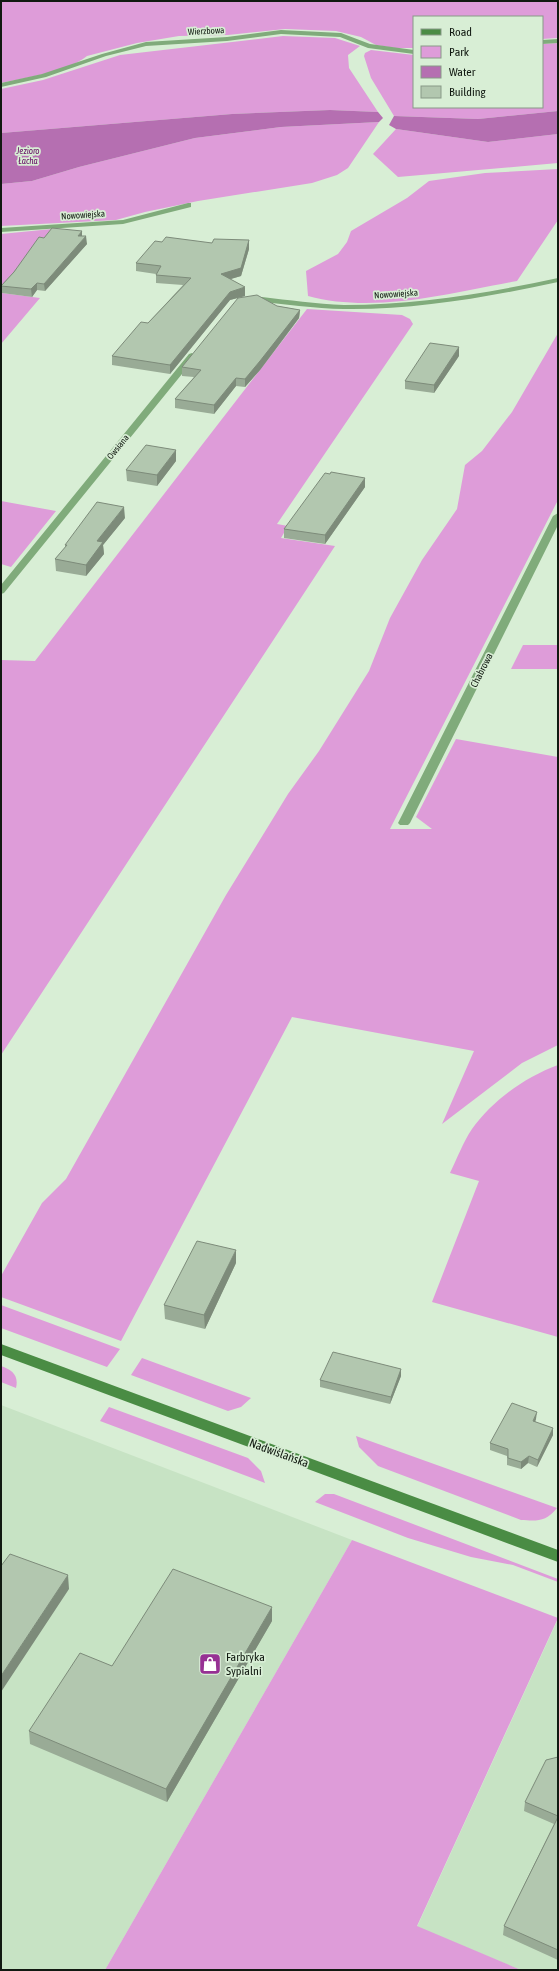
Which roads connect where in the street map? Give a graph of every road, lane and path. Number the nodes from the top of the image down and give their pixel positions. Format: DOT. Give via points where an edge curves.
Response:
graph roads {
  1 [pos="558,41"];
  2 [pos="543,42"];
  3 [pos="413,52"];
  4 [pos="1,85"];
  5 [pos="188,205"];
  6 [pos="1,230"];
  7 [pos="558,280"];
  8 [pos="239,300"];
  9 [pos="200,346"];
  10 [pos="558,516"];
  11 [pos="1,591"];
  12 [pos="404,823"];
  13 [pos="1,1349"];
  14 [pos="558,1556"];
  1 -- 2 [label="street"];
  3 -- 4 [label="street, Wierzbowa" via="368,46 341,35 280,32 227,39 146,44 44,76"];
  5 -- 6 [label="street, Nowowiejska" via="123,222"];
  7 -- 8 [label="street, Nowowiejska" via="511,291 407,304 344,307 270,300"];
  9 -- 11 [label="street, Owsiana"];
  10 -- 12 [label="street, Chabrowa"];
  13 -- 14 [label="main road, Nadwiślańska"];
}
